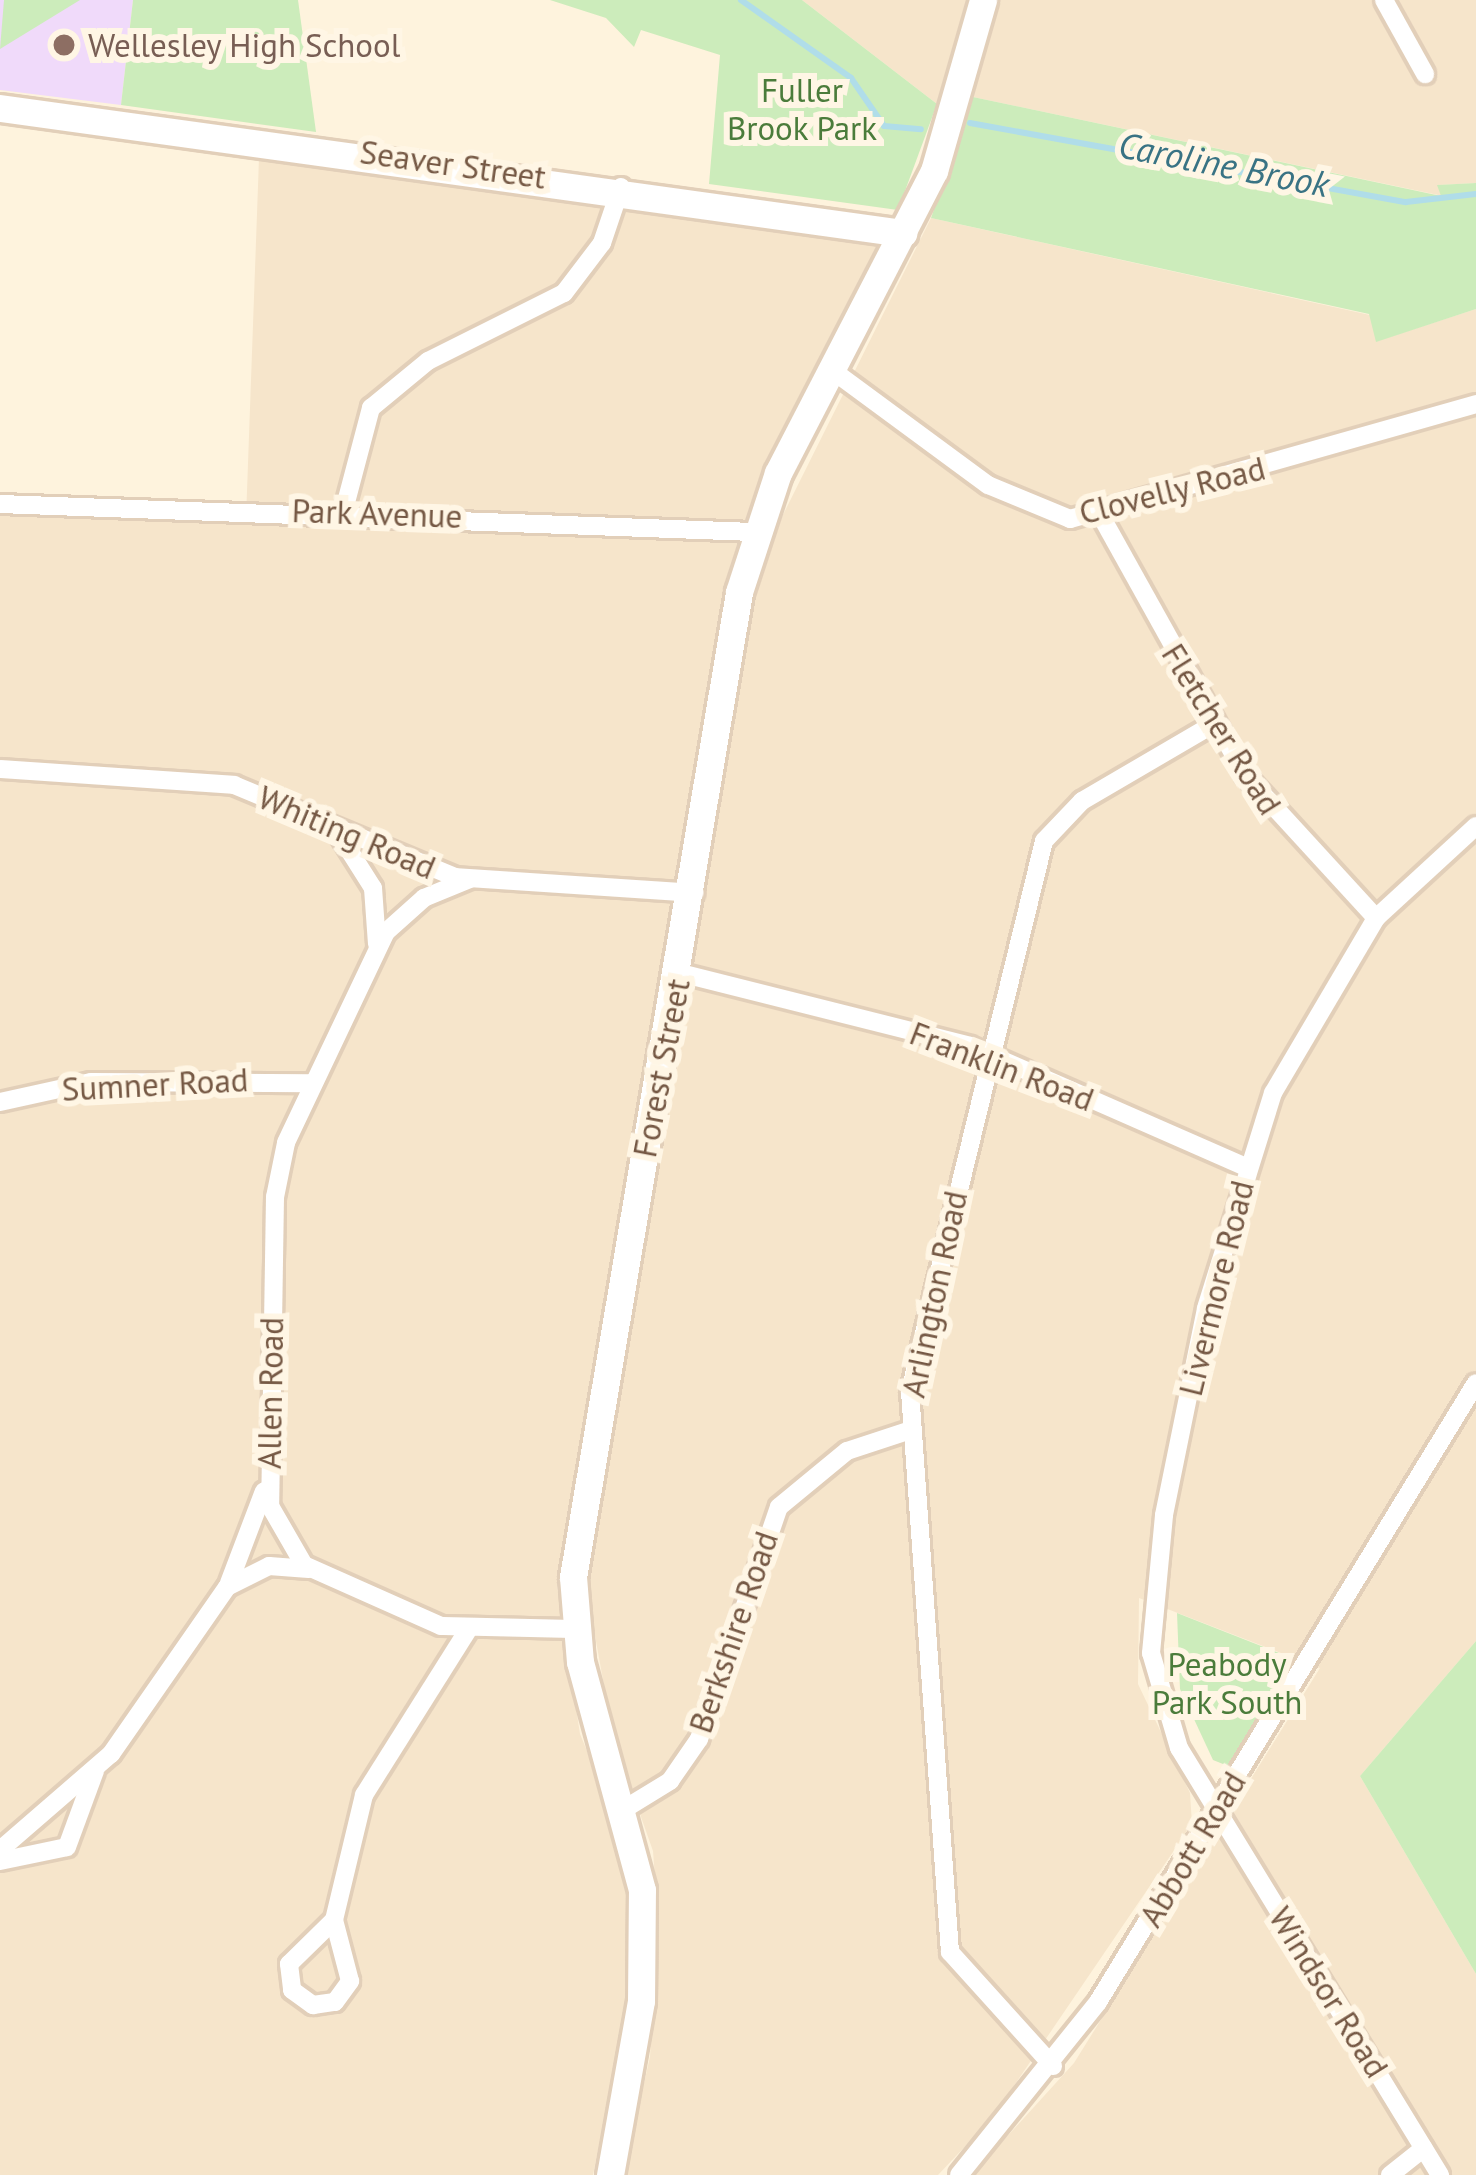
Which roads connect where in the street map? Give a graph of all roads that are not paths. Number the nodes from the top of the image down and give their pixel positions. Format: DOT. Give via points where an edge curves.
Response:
graph roads {
  1 [pos="983,0"];
  2 [pos="1384,0"];
  3 [pos="1425,74"];
  4 [pos="0,108"];
  5 [pos="621,188"];
  6 [pos="903,233"];
  7 [pos="832,370"];
  8 [pos="1476,404"];
  9 [pos="0,504"];
  10 [pos="344,511"];
  11 [pos="1101,515"];
  12 [pos="754,532"];
  13 [pos="1212,725"];
  14 [pos="0,769"];
  15 [pos="332,824"];
  16 [pos="1476,826"];
  17 [pos="470,879"];
  18 [pos="695,892"];
  19 [pos="1376,918"];
  20 [pos="376,947"];
  21 [pos="680,973"];
  22 [pos="989,1054"];
  23 [pos="312,1083"];
  24 [pos="0,1102"];
  25 [pos="1246,1167"];
  26 [pos="1476,1384"];
  27 [pos="908,1431"];
  28 [pos="268,1475"];
  29 [pos="310,1569"];
  30 [pos="227,1587"];
  31 [pos="575,1628"];
  32 [pos="468,1630"];
  33 [pos="95,1772"];
  34 [pos="626,1808"];
  35 [pos="1215,1811"];
  36 [pos="0,1850"];
  37 [pos="0,1862"];
  38 [pos="334,1920"];
  39 [pos="1053,2066"];
  40 [pos="1424,2148"];
  41 [pos="610,2175"];
  42 [pos="959,2175"];
  43 [pos="1390,2175"];
  44 [pos="1440,2175"];
  1 -- 6 [label="street, Forest Street" via="939,156"];
  2 -- 3 [label="street"];
  4 -- 5 [label="street, Seaver Street"];
  5 -- 6 [label="street, Seaver Street"];
  5 -- 10 [label="street" via="602,243 564,293 428,361 371,408"];
  6 -- 7 [label="street, Forest Street"];
  7 -- 11 [label="street, Clovelly Road" via="1015,500 1059,517"];
  7 -- 12 [label="street, Forest Street"];
  8 -- 11 [label="street, Clovelly Road"];
  9 -- 10 [label="street, Park Avenue"];
  10 -- 12 [label="street, Park Avenue"];
  11 -- 13 [label="street, Fletcher Road"];
  12 -- 18 [label="street, Forest Street"];
  13 -- 19 [label="street, Fletcher Road" via="1292,836"];
  13 -- 22 [label="street, Arlington Road" via="1051,829"];
  14 -- 15 [label="street, Whiting Road" via="234,785"];
  15 -- 17 [label="street, Whiting Road"];
  15 -- 20 [label="street, Allen Road" via="373,888"];
  16 -- 19 [label="street, Livermore Road"];
  17 -- 18 [label="street, Whiting Road"];
  17 -- 20 [label="street, Allen Road" via="413,905"];
  18 -- 21 [label="street, Forest Street"];
  19 -- 25 [label="street, Livermore Road" via="1304,1028"];
  20 -- 23 [label="street, Allen Road"];
  21 -- 22 [label="street, Franklin Road"];
  21 -- 31 [label="street, Forest Street" via="576,1544"];
  22 -- 25 [label="street, Franklin Road"];
  22 -- 27 [label="street, Arlington Road"];
  23 -- 24 [label="street, Sumner Road" via="91,1082"];
  23 -- 28 [label="street, Allen Road" via="274,1197"];
  25 -- 35 [label="street, Livermore Road" via="1171,1477 1152,1628 1168,1726"];
  26 -- 35 [label="street, Abbott Road"];
  27 -- 34 [label="street, Berkshire Road" via="847,1451 779,1507 700,1739 670,1781"];
  27 -- 39 [label="street, Arlington Road" via="950,1952"];
  28 -- 29 [label="street, Allen Road" via="279,1531"];
  28 -- 30 [label="street"];
  29 -- 30 [label="street" via="269,1566"];
  29 -- 32 [label="street"];
  30 -- 33 [label="street"];
  31 -- 32 [label="street"];
  31 -- 34 [label="street, Forest Street"];
  32 -- 38 [label="street" via="371,1778"];
  33 -- 36 [label="street"];
  33 -- 37 [label="street" via="68,1847"];
  34 -- 41 [label="street, Forest Street" via="643,1980"];
  35 -- 39 [label="street, Abbott Road"];
  35 -- 40 [label="street, Windsor Road"];
  38 -- 38 [label="street" via="350,1981 335,2002 314,2005 292,1990 289,1964"];
  39 -- 42 [label="street, Abbott Road"];
  40 -- 43 [label="street"];
  40 -- 44 [label="street, Windsor Road"];
}
